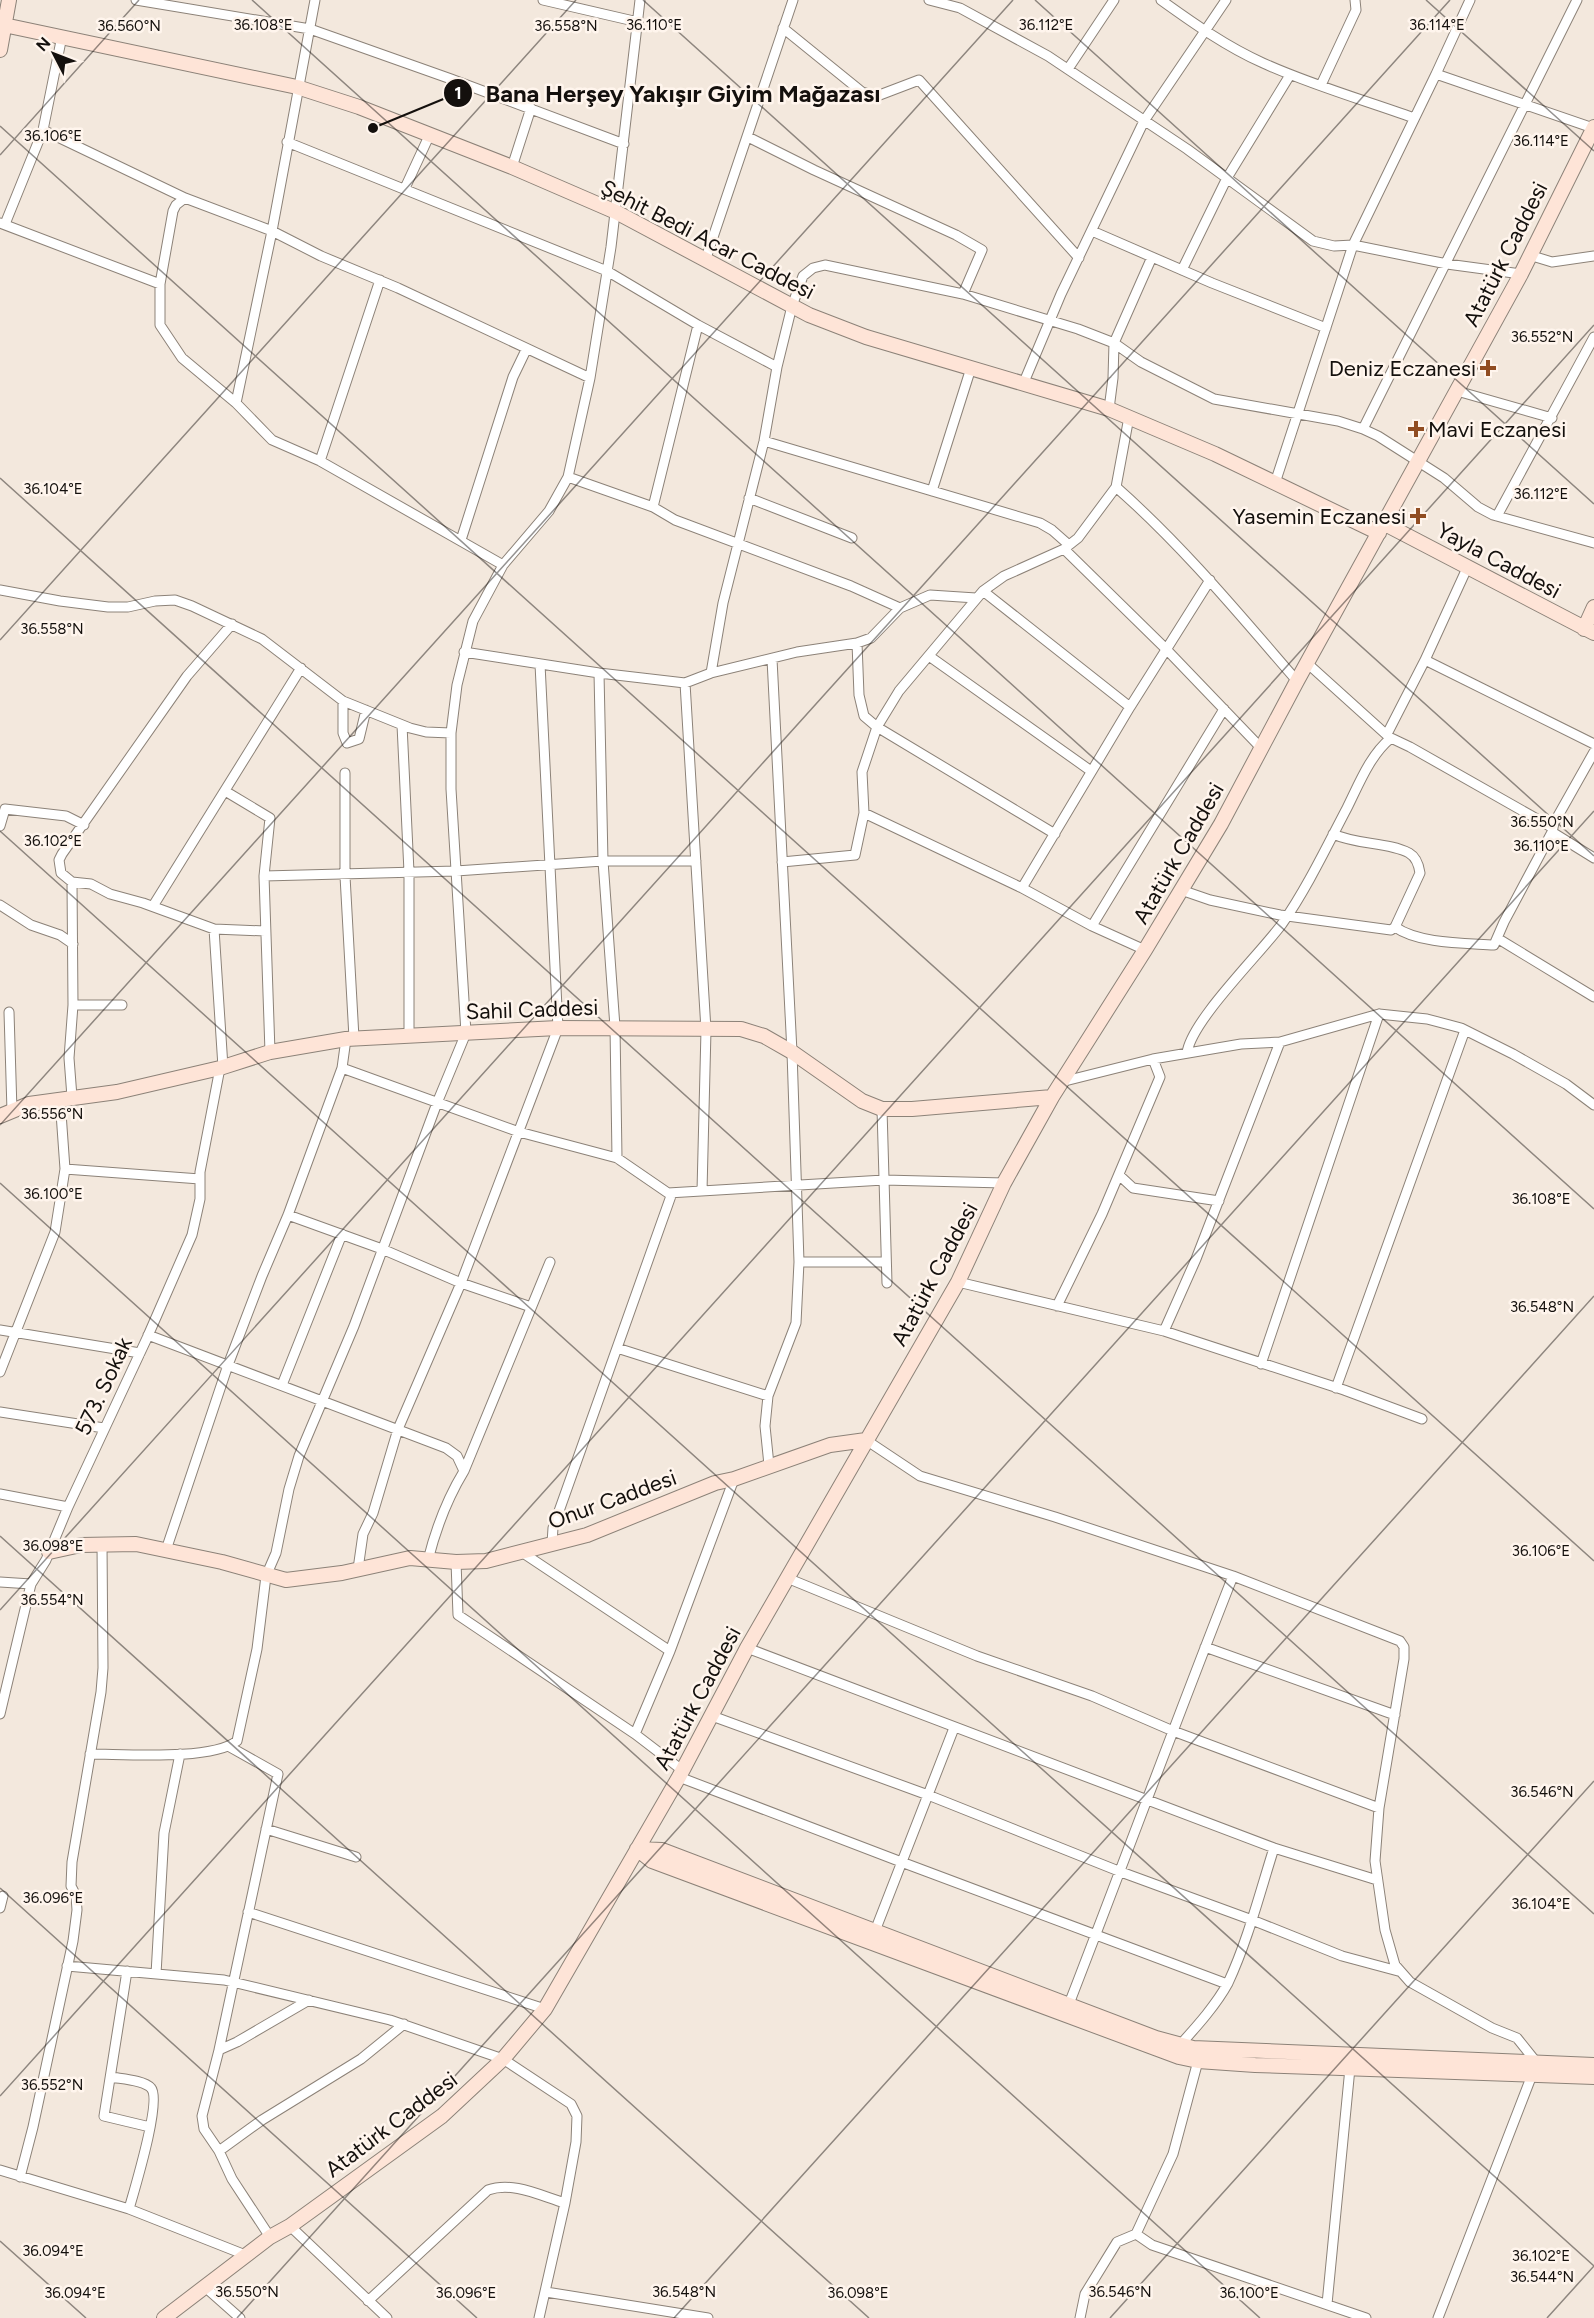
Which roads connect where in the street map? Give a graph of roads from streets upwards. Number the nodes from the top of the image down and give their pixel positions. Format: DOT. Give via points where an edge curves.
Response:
graph roads {
  1 [pos="9,0"];
  2 [pos="136,0"];
  3 [pos="315,0"];
  4 [pos="543,0"];
  5 [pos="640,0"];
  6 [pos="793,0"];
  7 [pos="929,0"];
  8 [pos="1114,0"];
  9 [pos="1161,0"];
  10 [pos="1226,0"];
  11 [pos="1355,0"];
  12 [pos="1470,0"];
  13 [pos="1577,0"];
  14 [pos="961,4"];
  15 [pos="638,22"];
  16 [pos="4,25"];
  17 [pos="783,28"];
  18 [pos="310,29"];
  19 [pos="1205,30"];
  20 [pos="62,36"];
  21 [pos="0,50"];
  22 [pos="1068,69"];
  23 [pos="1436,74"];
  24 [pos="1290,75"];
  25 [pos="1321,85"];
  26 [pos="297,87"];
  27 [pos="1525,106"];
  28 [pos="531,108"];
  29 [pos="1414,117"];
  30 [pos="1144,121"];
  31 [pos="1594,127"];
  32 [pos="43,130"];
  33 [pos="430,134"];
  34 [pos="748,137"];
  35 [pos="287,142"];
  36 [pos="624,144"];
  37 [pos="512,167"];
  38 [pos="1227,178"];
  39 [pos="405,188"];
  40 [pos="185,198"];
  41 [pos="616,212"];
  42 [pos="2,223"];
  43 [pos="272,231"];
  44 [pos="1092,231"];
  45 [pos="1353,245"];
  46 [pos="1529,255"];
  47 [pos="1594,256"];
  48 [pos="1152,257"];
  49 [pos="1079,258"];
  50 [pos="705,261"];
  51 [pos="1447,264"];
  52 [pos="1182,270"];
  53 [pos="607,271"];
  54 [pos="1521,274"];
  55 [pos="380,280"];
  56 [pos="160,284"];
  57 [pos="963,294"];
  58 [pos="792,306"];
  59 [pos="1050,321"];
  60 [pos="698,325"];
  61 [pos="1326,328"];
  62 [pos="1594,337"];
  63 [pos="1114,343"];
  64 [pos="526,350"];
  65 [pos="777,367"];
  66 [pos="971,368"];
  67 [pos="590,378"];
  68 [pos="1024,382"];
  69 [pos="1457,391"];
  70 [pos="236,403"];
  71 [pos="1109,409"];
  72 [pos="1297,414"];
  73 [pos="1129,417"];
  74 [pos="1552,418"];
  75 [pos="1363,429"];
  76 [pos="764,441"];
  77 [pos="320,461"];
  78 [pos="1419,462"];
  79 [pos="568,477"];
  80 [pos="1275,483"];
  81 [pos="1116,487"];
  82 [pos="932,491"];
  83 [pos="749,498"];
  84 [pos="653,507"];
  85 [pos="1497,516"];
  86 [pos="1382,528"];
  87 [pos="852,538"];
  88 [pos="461,540"];
  89 [pos="738,543"];
  90 [pos="1594,543"];
  91 [pos="1066,547"];
  92 [pos="503,565"];
  93 [pos="1468,566"];
  94 [pos="1210,580"];
  95 [pos="0,590"];
  96 [pos="980,594"];
  97 [pos="1594,607"];
  98 [pos="900,608"];
  99 [pos="232,624"];
  100 [pos="1589,631"];
  101 [pos="857,643"];
  102 [pos="1166,649"];
  103 [pos="464,652"];
  104 [pos="929,656"];
  105 [pos="772,659"];
  106 [pos="1425,660"];
  107 [pos="1307,663"];
  108 [pos="540,664"];
  109 [pos="301,668"];
  110 [pos="599,673"];
  111 [pos="711,673"];
  112 [pos="1297,681"];
  113 [pos="685,683"];
  114 [pos="343,701"];
  115 [pos="1130,707"];
  116 [pos="1224,709"];
  117 [pos="366,710"];
  118 [pos="402,725"];
  119 [pos="877,727"];
  120 [pos="451,733"];
  121 [pos="1389,736"];
  122 [pos="1594,744"];
  123 [pos="1262,749"];
  124 [pos="1594,752"];
  125 [pos="1091,771"];
  126 [pos="345,773"];
  127 [pos="225,791"];
  128 [pos="864,813"];
  129 [pos="84,825"];
  130 [pos="0,826"];
  131 [pos="1552,830"];
  132 [pos="1055,834"];
  133 [pos="1334,834"];
  134 [pos="1594,858"];
  135 [pos="603,861"];
  136 [pos="696,861"];
  137 [pos="782,861"];
  138 [pos="550,865"];
  139 [pos="456,871"];
  140 [pos="409,872"];
  141 [pos="264,876"];
  142 [pos="345,876"];
  143 [pos="72,882"];
  144 [pos="1022,888"];
  145 [pos="1181,890"];
  146 [pos="0,905"];
  147 [pos="153,906"];
  148 [pos="1287,916"];
  149 [pos="1092,927"];
  150 [pos="1395,927"];
  151 [pos="214,928"];
  152 [pos="265,931"];
  153 [pos="1497,938"];
  154 [pos="73,944"];
  155 [pos="1145,950"];
  156 [pos="1594,997"];
  157 [pos="73,1005"];
  158 [pos="122,1005"];
  159 [pos="9,1012"];
  160 [pos="1379,1014"];
  161 [pos="615,1027"];
  162 [pos="558,1028"];
  163 [pos="706,1030"];
  164 [pos="1465,1030"];
  165 [pos="466,1033"];
  166 [pos="409,1035"];
  167 [pos="350,1038"];
  168 [pos="1280,1042"];
  169 [pos="270,1052"];
  170 [pos="792,1052"];
  171 [pos="1187,1053"];
  172 [pos="1153,1059"];
  173 [pos="221,1067"];
  174 [pos="342,1068"];
  175 [pos="1061,1082"];
  176 [pos="1052,1097"];
  177 [pos="66,1098"];
  178 [pos="437,1102"];
  179 [pos="1594,1106"];
  180 [pos="882,1109"];
  181 [pos="6,1113"];
  182 [pos="519,1132"];
  183 [pos="617,1158"];
  184 [pos="66,1169"];
  185 [pos="1119,1175"];
  186 [pos="200,1179"];
  187 [pos="884,1180"];
  188 [pos="1004,1184"];
  189 [pos="795,1185"];
  190 [pos="702,1191"];
  191 [pos="672,1193"];
  192 [pos="1219,1201"];
  193 [pos="288,1215"];
  194 [pos="342,1234"];
  195 [pos="382,1249"];
  196 [pos="549,1262"];
  197 [pos="799,1262"];
  198 [pos="886,1262"];
  199 [pos="958,1282"];
  200 [pos="461,1283"];
  201 [pos="887,1283"];
  202 [pos="531,1306"];
  203 [pos="1058,1306"];
  204 [pos="0,1330"];
  205 [pos="1164,1331"];
  206 [pos="16,1332"];
  207 [pos="148,1335"];
  208 [pos="617,1348"];
  209 [pos="140,1353"];
  210 [pos="228,1365"];
  211 [pos="1261,1365"];
  212 [pos="0,1372"];
  213 [pos="282,1385"];
  214 [pos="1335,1388"];
  215 [pos="768,1396"];
  216 [pos="324,1401"];
  217 [pos="0,1412"];
  218 [pos="1422,1419"];
  219 [pos="104,1428"];
  220 [pos="398,1429"];
  221 [pos="866,1440"];
  222 [pos="770,1466"];
  223 [pos="464,1471"];
  224 [pos="734,1479"];
  225 [pos="0,1494"];
  226 [pos="68,1507"];
  227 [pos="552,1543"];
  228 [pos="102,1544"];
  229 [pos="166,1550"];
  230 [pos="49,1552"];
  231 [pos="523,1552"];
  232 [pos="428,1560"];
  233 [pos="456,1562"];
  234 [pos="358,1569"];
  235 [pos="266,1576"];
  236 [pos="1233,1576"];
  237 [pos="787,1578"];
  238 [pos="0,1582"];
  239 [pos="30,1584"];
  240 [pos="1205,1647"];
  241 [pos="747,1648"];
  242 [pos="670,1651"];
  243 [pos="5,1672"];
  244 [pos="0,1714"];
  245 [pos="1395,1715"];
  246 [pos="712,1716"];
  247 [pos="954,1728"];
  248 [pos="1173,1731"];
  249 [pos="635,1734"];
  250 [pos="230,1747"];
  251 [pos="90,1754"];
  252 [pos="180,1754"];
  253 [pos="681,1773"];
  254 [pos="928,1795"];
  255 [pos="1148,1799"];
  256 [pos="1380,1808"];
  257 [pos="266,1829"];
  258 [pos="1274,1848"];
  259 [pos="636,1849"];
  260 [pos="356,1857"];
  261 [pos="903,1863"];
  262 [pos="1121,1872"];
  263 [pos="1377,1880"];
  264 [pos="3,1896"];
  265 [pos="0,1908"];
  266 [pos="248,1912"];
  267 [pos="1252,1920"];
  268 [pos="875,1931"];
  269 [pos="1096,1934"];
  270 [pos="67,1966"];
  271 [pos="127,1971"];
  272 [pos="1398,1971"];
  273 [pos="156,1974"];
  274 [pos="232,1982"];
  275 [pos="1227,1984"];
  276 [pos="309,2000"];
  277 [pos="1069,2004"];
  278 [pos="544,2009"];
  279 [pos="404,2024"];
  280 [pos="1180,2045"];
  281 [pos="219,2050"];
  282 [pos="503,2059"];
  283 [pos="1198,2061"];
  284 [pos="1594,2065"];
  285 [pos="1350,2068"];
  286 [pos="1534,2069"];
  287 [pos="111,2077"];
  288 [pos="1594,2077"];
  289 [pos="150,2127"];
  290 [pos="219,2151"];
  291 [pos="0,2170"];
  292 [pos="20,2177"];
  293 [pos="565,2203"];
  294 [pos="129,2209"];
  295 [pos="290,2226"];
  296 [pos="1136,2234"];
  297 [pos="270,2237"];
  298 [pos="248,2256"];
  299 [pos="206,2288"];
  300 [pos="546,2292"];
  301 [pos="368,2301"];
  302 [pos="1327,2304"];
  303 [pos="165,2318"];
  304 [pos="240,2318"];
  305 [pos="387,2318"];
  306 [pos="539,2318"];
  307 [pos="708,2318"];
  308 [pos="1080,2318"];
  309 [pos="1366,2318"];
  310 [pos="1438,2318"];
  1 -- 16 [label="street"];
  2 -- 18 [label="street"];
  3 -- 18 [label="street"];
  4 -- 15 [label="street"];
  5 -- 15 [label="street"];
  6 -- 17 [label="street"];
  7 -- 14 [label="street"];
  8 -- 22 [label="street"];
  9 -- 19 [label="street"];
  10 -- 19 [label="street"];
  11 -- 25 [label="street" via="1356,10"];
  12 -- 23 [label="street"];
  13 -- 27 [label="street"];
  14 -- 22 [label="street"];
  15 -- 36 [label="street"];
  16 -- 20 [label="street, Şehit Bedi Acar Caddesi"];
  16 -- 21 [label="street"];
  17 -- 34 [label="street"];
  17 -- 49 [label="street" via="862,92 877,96 919,80"];
  18 -- 26 [label="street"];
  18 -- 28 [label="street"];
  19 -- 24 [label="street"];
  19 -- 30 [label="street"];
  20 -- 26 [label="street, Şehit Bedi Acar Caddesi"];
  20 -- 32 [label="street"];
  22 -- 30 [label="street"];
  23 -- 27 [label="street"];
  23 -- 29 [label="street"];
  24 -- 25 [label="street"];
  24 -- 38 [label="street"];
  25 -- 29 [label="street"];
  26 -- 33 [label="street, Şehit Bedi Acar Caddesi"];
  26 -- 35 [label="street"];
  27 -- 31 [label="street"];
  27 -- 51 [label="street"];
  28 -- 36 [label="street"];
  28 -- 37 [label="street"];
  29 -- 45 [label="street"];
  30 -- 38 [label="street"];
  30 -- 44 [label="street"];
  31 -- 46 [label="street, Atatürk Caddesi"];
  32 -- 40 [label="street"];
  32 -- 42 [label="street"];
  33 -- 37 [label="street, Şehit Bedi Acar Caddesi"];
  33 -- 39 [label="street"];
  34 -- 50 [label="street"];
  34 -- 57 [label="street" via="982,250"];
  35 -- 39 [label="street"];
  35 -- 43 [label="street"];
  36 -- 41 [label="street"];
  37 -- 41 [label="street, Şehit Bedi Acar Caddesi"];
  38 -- 45 [label="street" via="1313,241"];
  38 -- 52 [label="street"];
  39 -- 53 [label="street"];
  40 -- 43 [label="street"];
  40 -- 56 [label="street" via="173,211"];
  41 -- 50 [label="street, Şehit Bedi Acar Caddesi"];
  41 -- 53 [label="street"];
  42 -- 56 [label="street"];
  43 -- 55 [label="street"];
  43 -- 70 [label="street"];
  44 -- 48 [label="street"];
  44 -- 49 [label="street"];
  45 -- 51 [label="street"];
  45 -- 61 [label="street"];
  46 -- 47 [label="street" via="1552,262"];
  46 -- 54 [label="street, Atatürk Caddesi"];
  48 -- 52 [label="street"];
  48 -- 63 [label="street"];
  49 -- 59 [label="street"];
  50 -- 58 [label="street, Şehit Bedi Acar Caddesi"];
  51 -- 54 [label="street"];
  51 -- 75 [label="street"];
  52 -- 61 [label="street"];
  53 -- 60 [label="street"];
  53 -- 67 [label="street"];
  54 -- 69 [label="street, Atatürk Caddesi"];
  55 -- 64 [label="street"];
  55 -- 77 [label="street"];
  56 -- 70 [label="street" via="160,325 182,358"];
  57 -- 58 [label="street" via="825,265 803,276"];
  57 -- 59 [label="street"];
  58 -- 65 [label="street"];
  58 -- 66 [label="street, Şehit Bedi Acar Caddesi" via="836,327"];
  59 -- 63 [label="street"];
  59 -- 68 [label="street"];
  60 -- 65 [label="street"];
  60 -- 84 [label="street"];
  61 -- 72 [label="street"];
  62 -- 74 [label="street"];
  63 -- 71 [label="street"];
  63 -- 72 [label="street" via="1141,362 1214,399"];
  64 -- 67 [label="street"];
  64 -- 88 [label="street" via="513,377"];
  65 -- 76 [label="street"];
  66 -- 68 [label="street, Şehit Bedi Acar Caddesi"];
  66 -- 82 [label="street"];
  67 -- 79 [label="street"];
  68 -- 71 [label="street, Şehit Bedi Acar Caddesi"];
  69 -- 74 [label="street"];
  69 -- 78 [label="street, Atatürk Caddesi"];
  70 -- 77 [label="street" via="272,440"];
  71 -- 73 [label="street, Şehit Bedi Acar Caddesi"];
  72 -- 75 [label="street"];
  72 -- 80 [label="street"];
  73 -- 80 [label="street, Şehit Bedi Acar Caddesi"];
  73 -- 81 [label="street"];
  74 -- 85 [label="street"];
  75 -- 78 [label="street"];
  76 -- 82 [label="street"];
  76 -- 83 [label="street"];
  77 -- 88 [label="street"];
  78 -- 85 [label="street" via="1478,507"];
  78 -- 86 [label="street, Atatürk Caddesi"];
  79 -- 84 [label="street"];
  79 -- 92 [label="street" via="549,511"];
  80 -- 86 [label="street, Şehit Bedi Acar Caddesi"];
  81 -- 91 [label="street"];
  81 -- 94 [label="street" via="1148,514"];
  82 -- 91 [label="street" via="1040,523 1053,530"];
  83 -- 87 [label="street"];
  83 -- 89 [label="street"];
  84 -- 89 [label="street" via="675,520"];
  85 -- 90 [label="street"];
  86 -- 93 [label="street, Yayla Caddesi"];
  86 -- 107 [label="street, Atatürk Caddesi"];
  88 -- 92 [label="street"];
  89 -- 98 [label="street"];
  89 -- 111 [label="street"];
  91 -- 96 [label="street" via="1004,576"];
  91 -- 102 [label="street"];
  92 -- 103 [label="street" via="473,621"];
  93 -- 100 [label="street, Yayla Caddesi"];
  93 -- 106 [label="street"];
  94 -- 102 [label="street"];
  94 -- 112 [label="street"];
  95 -- 99 [label="street" via="108,607 175,600"];
  96 -- 98 [label="street" via="930,595"];
  96 -- 104 [label="street"];
  96 -- 115 [label="street"];
  97 -- 100 [label="street"];
  98 -- 101 [label="street" via="871,638"];
  99 -- 109 [label="street" via="262,639"];
  99 -- 129 [label="street" via="187,676"];
  101 -- 105 [label="street"];
  101 -- 119 [label="street" via="864,716"];
  102 -- 115 [label="street"];
  102 -- 116 [label="street"];
  103 -- 108 [label="street"];
  103 -- 120 [label="street"];
  104 -- 119 [label="street" via="898,691"];
  104 -- 125 [label="street"];
  105 -- 111 [label="street"];
  105 -- 137 [label="street"];
  106 -- 121 [label="street"];
  106 -- 122 [label="street"];
  107 -- 112 [label="street, Atatürk Caddesi"];
  107 -- 121 [label="street"];
  108 -- 110 [label="street"];
  108 -- 138 [label="street"];
  109 -- 114 [label="street"];
  109 -- 127 [label="street"];
  110 -- 113 [label="street"];
  110 -- 135 [label="street"];
  111 -- 113 [label="street"];
  112 -- 123 [label="street, Atatürk Caddesi"];
  113 -- 136 [label="street"];
  114 -- 117 [label="street"];
  114 -- 117 [label="street" via="343,733 347,742 359,739"];
  115 -- 125 [label="street"];
  116 -- 123 [label="street"];
  116 -- 149 [label="street"];
  117 -- 118 [label="street"];
  118 -- 120 [label="street" via="426,732"];
  118 -- 140 [label="street"];
  119 -- 128 [label="street" via="862,772"];
  119 -- 132 [label="street"];
  120 -- 139 [label="street"];
  121 -- 131 [label="street"];
  121 -- 133 [label="street" via="1371,761"];
  123 -- 145 [label="street, Atatürk Caddesi"];
  124 -- 131 [label="street"];
  125 -- 132 [label="street"];
  126 -- 142 [label="street"];
  127 -- 141 [label="street" via="270,818"];
  127 -- 147 [label="street"];
  128 -- 137 [label="street" via="855,855"];
  128 -- 144 [label="street"];
  129 -- 130 [label="street" via="66,816 5,809"];
  129 -- 143 [label="street" via="59,860 60,873"];
  131 -- 134 [label="street"];
  131 -- 153 [label="street"];
  132 -- 144 [label="street"];
  133 -- 148 [label="street"];
  133 -- 150 [label="street" via="1408,853 1417,862 1420,873"];
  135 -- 136 [label="street"];
  135 -- 138 [label="street"];
  135 -- 161 [label="street"];
  136 -- 163 [label="street"];
  137 -- 170 [label="street"];
  138 -- 139 [label="street"];
  138 -- 162 [label="street"];
  139 -- 140 [label="street"];
  139 -- 165 [label="street"];
  140 -- 142 [label="street"];
  140 -- 166 [label="street"];
  141 -- 142 [label="street"];
  141 -- 152 [label="street"];
  142 -- 167 [label="street"];
  143 -- 147 [label="street" via="91,884 110,894"];
  143 -- 154 [label="street"];
  144 -- 149 [label="street"];
  145 -- 148 [label="street"];
  145 -- 155 [label="street, Atatürk Caddesi"];
  146 -- 154 [label="street" via="31,925"];
  147 -- 151 [label="street"];
  148 -- 150 [label="street" via="1387,931"];
  148 -- 171 [label="street" via="1213,1006 1196,1030"];
  149 -- 155 [label="street"];
  150 -- 153 [label="street" via="1413,936 1445,942 1494,945"];
  151 -- 152 [label="street"];
  151 -- 173 [label="street, 573. Sokak"];
  152 -- 169 [label="street"];
  153 -- 156 [label="street"];
  154 -- 157 [label="street"];
  155 -- 175 [label="street, Atatürk Caddesi"];
  157 -- 158 [label="street"];
  157 -- 177 [label="street"];
  159 -- 181 [label="street"];
  160 -- 164 [label="street" via="1426,1018"];
  160 -- 168 [label="street"];
  160 -- 211 [label="street"];
  161 -- 162 [label="street, Sahil Caddesi"];
  161 -- 163 [label="street, Sahil Caddesi"];
  161 -- 183 [label="street"];
  162 -- 165 [label="street, Sahil Caddesi"];
  162 -- 182 [label="street"];
  163 -- 170 [label="street, Sahil Caddesi" via="741,1029 764,1036"];
  163 -- 190 [label="street"];
  164 -- 179 [label="street" via="1566,1084"];
  164 -- 214 [label="street"];
  165 -- 166 [label="street, Sahil Caddesi"];
  165 -- 178 [label="street"];
  166 -- 167 [label="street, Sahil Caddesi"];
  167 -- 169 [label="street, Sahil Caddesi"];
  167 -- 174 [label="street"];
  168 -- 171 [label="street"];
  168 -- 192 [label="street"];
  169 -- 173 [label="street, Sahil Caddesi"];
  170 -- 180 [label="street, Sahil Caddesi" via="862,1101"];
  170 -- 189 [label="street"];
  171 -- 172 [label="street"];
  172 -- 175 [label="street"];
  172 -- 185 [label="street" via="1160,1077"];
  173 -- 177 [label="street, Sahil Caddesi" via="117,1092"];
  173 -- 186 [label="street, 573. Sokak"];
  174 -- 178 [label="street"];
  174 -- 193 [label="street"];
  175 -- 176 [label="street, Atatürk Caddesi"];
  176 -- 180 [label="street, Sahil Caddesi"];
  176 -- 188 [label="street, Atatürk Caddesi"];
  177 -- 181 [label="street, Sahil Caddesi" via="29,1104"];
  177 -- 184 [label="street"];
  178 -- 182 [label="street"];
  178 -- 195 [label="street"];
  180 -- 187 [label="street"];
  182 -- 183 [label="street"];
  182 -- 200 [label="street"];
  183 -- 191 [label="street"];
  184 -- 186 [label="street"];
  184 -- 206 [label="street" via="55,1232"];
  185 -- 192 [label="street" via="1133,1188"];
  185 -- 203 [label="street"];
  186 -- 207 [label="street, 573. Sokak" via="192,1235"];
  187 -- 188 [label="street"];
  187 -- 189 [label="street"];
  187 -- 198 [label="street"];
  188 -- 199 [label="street, Atatürk Caddesi"];
  189 -- 190 [label="street"];
  189 -- 197 [label="street"];
  190 -- 191 [label="street"];
  191 -- 208 [label="street"];
  192 -- 205 [label="street"];
  193 -- 194 [label="street"];
  193 -- 210 [label="street"];
  194 -- 195 [label="street"];
  194 -- 213 [label="street"];
  195 -- 200 [label="street"];
  195 -- 216 [label="street"];
  196 -- 202 [label="street"];
  197 -- 198 [label="street"];
  197 -- 215 [label="street" via="796,1323"];
  198 -- 201 [label="street"];
  199 -- 203 [label="street"];
  199 -- 221 [label="street, Atatürk Caddesi"];
  200 -- 202 [label="street"];
  200 -- 220 [label="street"];
  202 -- 223 [label="street"];
  203 -- 205 [label="street"];
  204 -- 206 [label="street"];
  205 -- 211 [label="street"];
  206 -- 209 [label="street"];
  206 -- 212 [label="street"];
  207 -- 209 [label="street, 573. Sokak"];
  207 -- 210 [label="street"];
  208 -- 215 [label="street"];
  208 -- 227 [label="street" via="553,1528"];
  209 -- 219 [label="street, 573. Sokak"];
  210 -- 213 [label="street"];
  210 -- 229 [label="street"];
  211 -- 214 [label="street"];
  213 -- 216 [label="street"];
  214 -- 218 [label="street"];
  215 -- 222 [label="street" via="765,1426"];
  216 -- 220 [label="street"];
  216 -- 235 [label="street" via="298,1456 276,1553"];
  217 -- 219 [label="street"];
  219 -- 226 [label="street, 573. Sokak"];
  220 -- 223 [label="street" via="446,1448 457,1456"];
  220 -- 234 [label="street" via="363,1534"];
  221 -- 222 [label="street, Onur Caddesi" via="830,1445"];
  221 -- 236 [label="street" via="920,1476"];
  221 -- 237 [label="street, Atatürk Caddesi"];
  222 -- 224 [label="street, Onur Caddesi"];
  223 -- 232 [label="street" via="436,1530"];
  224 -- 227 [label="street, Onur Caddesi" via="665,1502 587,1535"];
  224 -- 242 [label="street"];
  225 -- 226 [label="street"];
  226 -- 230 [label="street, 573. Sokak"];
  227 -- 231 [label="street, Onur Caddesi"];
  228 -- 229 [label="street, Onur Caddesi" via="136,1544"];
  228 -- 230 [label="street, Onur Caddesi"];
  228 -- 251 [label="street" via="103,1668"];
  229 -- 235 [label="street, Onur Caddesi"];
  230 -- 239 [label="street, 573. Sokak"];
  231 -- 233 [label="street, Onur Caddesi" via="486,1561"];
  231 -- 242 [label="street"];
  232 -- 233 [label="street, Onur Caddesi"];
  232 -- 234 [label="street, Onur Caddesi" via="410,1558"];
  233 -- 249 [label="street" via="458,1615"];
  234 -- 235 [label="street, Onur Caddesi" via="286,1581"];
  235 -- 250 [label="street" via="257,1649 237,1741"];
  236 -- 240 [label="street"];
  236 -- 245 [label="street" via="1400,1641 1404,1659"];
  237 -- 241 [label="street, Atatürk Caddesi"];
  237 -- 248 [label="street"];
  238 -- 239 [label="street"];
  239 -- 243 [label="street, 573. Sokak"];
  240 -- 245 [label="street"];
  240 -- 248 [label="street"];
  241 -- 246 [label="street, Atatürk Caddesi"];
  241 -- 247 [label="street"];
  242 -- 249 [label="street"];
  243 -- 244 [label="street, 573. Sokak"];
  245 -- 256 [label="street"];
  246 -- 253 [label="street, Atatürk Caddesi"];
  246 -- 254 [label="street"];
  247 -- 254 [label="street"];
  247 -- 255 [label="street"];
  248 -- 255 [label="street"];
  248 -- 256 [label="street"];
  249 -- 253 [label="street"];
  250 -- 252 [label="street"];
  250 -- 257 [label="street" via="278,1774"];
  251 -- 252 [label="street"];
  251 -- 270 [label="street" via="72,1862 71,1886 77,1910"];
  252 -- 273 [label="street" via="164,1833"];
  253 -- 259 [label="street, Atatürk Caddesi"];
  253 -- 261 [label="street"];
  254 -- 261 [label="street"];
  254 -- 262 [label="street"];
  255 -- 258 [label="street"];
  255 -- 262 [label="street"];
  256 -- 263 [label="street"];
  257 -- 260 [label="street"];
  257 -- 266 [label="street"];
  258 -- 263 [label="street"];
  258 -- 267 [label="street"];
  259 -- 268 [label="street" via="662,1850"];
  259 -- 278 [label="street, Atatürk Caddesi"];
  259 -- 283 [label="street" via="652,1861 1160,2051"];
  261 -- 268 [label="street"];
  261 -- 269 [label="street"];
  262 -- 267 [label="street"];
  262 -- 269 [label="street"];
  263 -- 272 [label="street" via="1384,1930"];
  264 -- 265 [label="street"];
  266 -- 274 [label="street"];
  266 -- 278 [label="street"];
  267 -- 272 [label="street" via="1342,1956"];
  267 -- 275 [label="street"];
  268 -- 277 [label="street"];
  269 -- 275 [label="street"];
  269 -- 277 [label="street"];
  270 -- 271 [label="street"];
  270 -- 292 [label="street"];
  271 -- 273 [label="street"];
  271 -- 287 [label="street"];
  272 -- 286 [label="street" via="1410,1982 1517,2038"];
  273 -- 274 [label="street"];
  274 -- 276 [label="street"];
  274 -- 281 [label="street"];
  275 -- 280 [label="street"];
  276 -- 279 [label="street"];
  276 -- 281 [label="street"];
  277 -- 280 [label="street"];
  278 -- 282 [label="street, Atatürk Caddesi"];
  279 -- 282 [label="street"];
  279 -- 290 [label="street" via="361,2059"];
  280 -- 286 [label="street"];
  281 -- 290 [label="street" via="202,2116 204,2129"];
  282 -- 293 [label="street" via="571,2104 577,2116"];
  282 -- 295 [label="street, Atatürk Caddesi" via="442,2116"];
  283 -- 285 [label="street"];
  283 -- 296 [label="street" via="1173,2154"];
  284 -- 286 [label="street"];
  285 -- 286 [label="street"];
  285 -- 302 [label="street"];
  286 -- 288 [label="street"];
  286 -- 310 [label="street"];
  287 -- 289 [label="street" via="151,2088 154,2095"];
  287 -- 289 [label="street" via="104,2116"];
  289 -- 294 [label="street"];
  290 -- 297 [label="street" via="232,2179"];
  291 -- 292 [label="street"];
  292 -- 294 [label="street"];
  293 -- 300 [label="street"];
  293 -- 301 [label="street" via="514,2187 488,2190"];
  294 -- 298 [label="street"];
  295 -- 297 [label="street, Atatürk Caddesi"];
  295 -- 301 [label="street"];
  296 -- 302 [label="street" via="1152,2245"];
  296 -- 308 [label="street" via="1117,2242 1085,2294"];
  297 -- 298 [label="street, Atatürk Caddesi"];
  298 -- 299 [label="street, Atatürk Caddesi"];
  299 -- 303 [label="street, Atatürk Caddesi"];
  299 -- 304 [label="street"];
  300 -- 306 [label="street"];
  300 -- 307 [label="street"];
  301 -- 305 [label="street"];
  302 -- 309 [label="street"];
}
